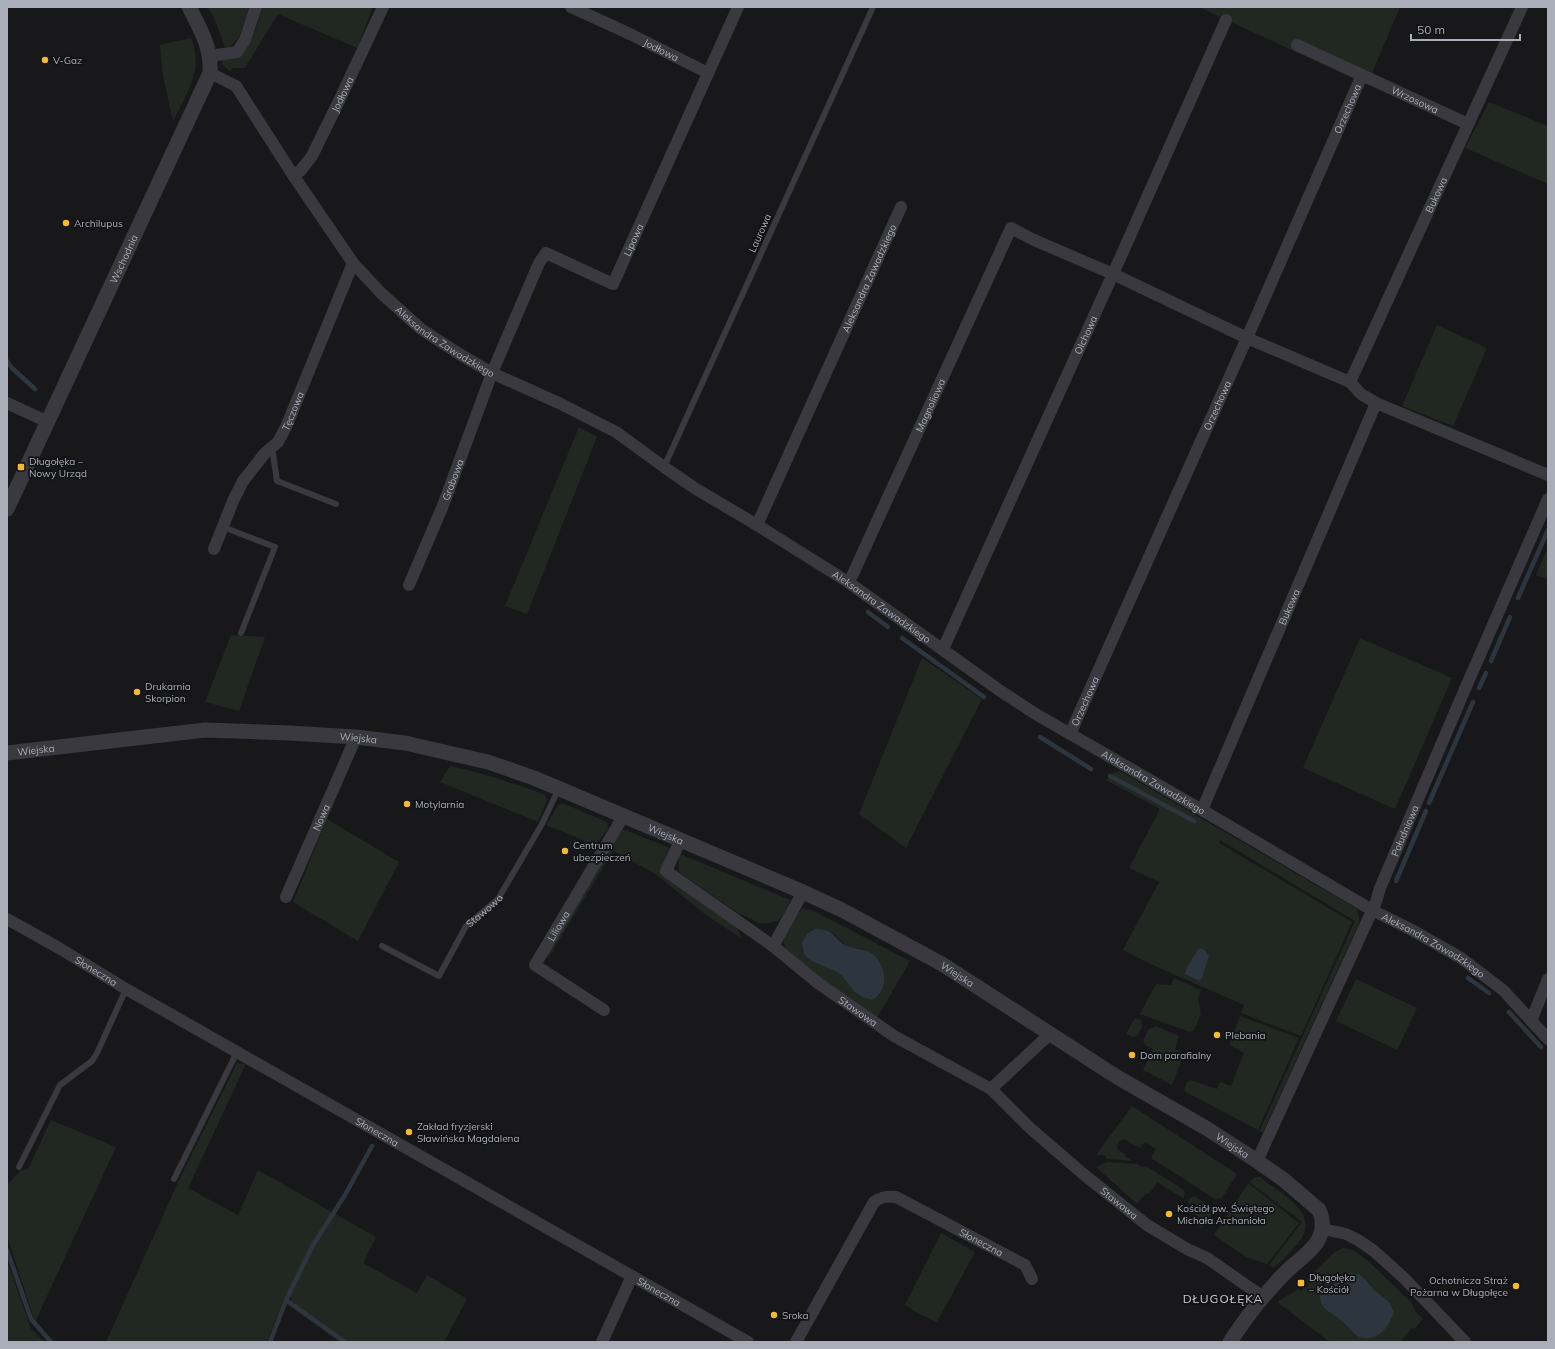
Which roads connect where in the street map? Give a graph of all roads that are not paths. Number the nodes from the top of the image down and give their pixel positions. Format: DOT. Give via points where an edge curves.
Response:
graph roads {
  1 [pos="189,7"];
  2 [pos="256,7"];
  3 [pos="383,7"];
  4 [pos="571,7"];
  5 [pos="738,7"];
  6 [pos="873,7"];
  7 [pos="1522,7"];
  8 [pos="1226,20"];
  9 [pos="1297,44"];
  10 [pos="210,56"];
  11 [pos="210,73"];
  12 [pos="708,73"];
  13 [pos="1362,75"];
  14 [pos="1468,124"];
  15 [pos="293,175"];
  16 [pos="901,207"];
  17 [pos="353,263"];
  18 [pos="1113,274"];
  19 [pos="1247,338"];
  20 [pos="492,372"];
  21 [pos="1350,382"];
  22 [pos="7,403"];
  23 [pos="1376,403"];
  24 [pos="48,422"];
  25 [pos="272,447"];
  26 [pos="664,467"];
  27 [pos="1548,474"];
  28 [pos="1548,499"];
  29 [pos="336,504"];
  30 [pos="7,509"];
  31 [pos="757,525"];
  32 [pos="223,526"];
  33 [pos="214,549"];
  34 [pos="848,582"];
  35 [pos="409,585"];
  36 [pos="241,633"];
  37 [pos="943,649"];
  38 [pos="1070,734"];
  39 [pos="356,737"];
  40 [pos="7,753"];
  41 [pos="559,788"];
  42 [pos="1202,810"];
  43 [pos="624,815"];
  44 [pos="681,839"];
  45 [pos="803,892"];
  46 [pos="286,897"];
  47 [pos="1372,910"];
  48 [pos="7,919"];
  49 [pos="382,946"];
  50 [pos="773,946"];
  51 [pos="1548,979"];
  52 [pos="126,989"];
  53 [pos="604,1010"];
  54 [pos="1531,1021"];
  55 [pos="1051,1033"];
  56 [pos="1548,1039"];
  57 [pos="237,1052"];
  58 [pos="991,1090"];
  59 [pos="1257,1161"];
  60 [pos="20,1167"];
  61 [pos="174,1179"];
  62 [pos="1323,1228"];
  63 [pos="632,1276"];
  64 [pos="1032,1279"];
  65 [pos="1263,1298"];
  66 [pos="602,1342"];
  67 [pos="748,1342"];
  68 [pos="796,1342"];
  69 [pos="1230,1342"];
  70 [pos="1465,1342"];
  1 -- 10 [label="street, Wschodnia" via="205,37"];
  2 -- 10 [label="street" via="245,40 237,52"];
  3 -- 15 [label="street, Jodłowa" via="312,156 300,171"];
  4 -- 12 [label="street, Jodłowa"];
  5 -- 12 [label="street, Lipowa"];
  6 -- 26 [label="lane, Laurowa"];
  7 -- 14 [label="street, Bukowa"];
  8 -- 18 [label="street, Olchowa"];
  9 -- 13 [label="street, Wrzosowa"];
  10 -- 11 [label="street, Wschodnia"];
  11 -- 15 [label="street, Aleksandra Zawadzkiego" via="236,86"];
  11 -- 24 [label="street, Wschodnia"];
  12 -- 20 [label="street, Lipowa" via="613,284 546,252"];
  13 -- 14 [label="street, Wrzosowa"];
  13 -- 19 [label="street, Orzechowa"];
  14 -- 21 [label="street, Bukowa"];
  15 -- 17 [label="street, Aleksandra Zawadzkiego"];
  16 -- 31 [label="street, Aleksandra Zawadzkiego"];
  17 -- 20 [label="street, Aleksandra Zawadzkiego" via="381,293 421,329"];
  17 -- 25 [label="street, Tęczowa" via="286,427 278,442"];
  18 -- 19 [label="street"];
  18 -- 34 [label="street, Magnoliowa" via="1011,228"];
  18 -- 37 [label="street, Olchowa"];
  19 -- 21 [label="street"];
  19 -- 38 [label="street, Orzechowa"];
  20 -- 26 [label="street, Aleksandra Zawadzkiego" via="616,432"];
  20 -- 35 [label="street, Grabowa" via="442,508"];
  21 -- 23 [label="street" via="1361,394"];
  22 -- 24 [label="street"];
  23 -- 27 [label="street"];
  23 -- 42 [label="street, Bukowa"];
  24 -- 30 [label="street, Wschodnia"];
  25 -- 29 [label="lane" via="277,481"];
  25 -- 32 [label="street, Tęczowa" via="243,480"];
  26 -- 31 [label="street, Aleksandra Zawadzkiego"];
  28 -- 47 [label="street, Południowa" via="1415,804"];
  31 -- 34 [label="street, Aleksandra Zawadzkiego"];
  32 -- 33 [label="street, Tęczowa"];
  32 -- 36 [label="lane" via="275,547"];
  34 -- 37 [label="street, Aleksandra Zawadzkiego"];
  37 -- 38 [label="street, Aleksandra Zawadzkiego" via="999,690"];
  38 -- 42 [label="street, Aleksandra Zawadzkiego"];
  39 -- 40 [label="street, Wiejska" via="205,730"];
  39 -- 41 [label="street, Wiejska" via="405,743 488,762"];
  39 -- 46 [label="street, Nowa"];
  41 -- 43 [label="street, Wiejska"];
  41 -- 49 [label="lane, Stawowa" via="542,824 498,899 466,926 439,976"];
  42 -- 47 [label="street, Aleksandra Zawadzkiego"];
  43 -- 44 [label="street, Wiejska"];
  43 -- 53 [label="street, Liliowa" via="535,965"];
  44 -- 45 [label="street, Wiejska"];
  44 -- 50 [label="street, Stawowa" via="666,871"];
  45 -- 50 [label="street"];
  45 -- 55 [label="street, Wiejska" via="942,964"];
  47 -- 54 [label="street, Aleksandra Zawadzkiego" via="1461,958 1503,990"];
  47 -- 59 [label="street, Południowa"];
  48 -- 52 [label="street, Słoneczna"];
  50 -- 58 [label="street, Stawowa" via="818,982 894,1036"];
  51 -- 54 [label="street"];
  52 -- 57 [label="street, Słoneczna"];
  52 -- 60 [label="lane" via="97,1053 92,1060 60,1085"];
  54 -- 56 [label="street, Aleksandra Zawadzkiego"];
  55 -- 58 [label="street"];
  55 -- 59 [label="street, Wiejska" via="1117,1077 1206,1128"];
  57 -- 61 [label="lane"];
  57 -- 63 [label="street, Słoneczna"];
  58 -- 65 [label="street, Stawowa" via="1082,1173 1147,1225 1206,1258"];
  59 -- 62 [label="street, Wiejska" via="1312,1202 1322,1216"];
  62 -- 65 [label="street" via="1314,1246"];
  62 -- 70 [label="street" via="1346,1234 1370,1248 1404,1278"];
  63 -- 66 [label="street"];
  63 -- 67 [label="street, Słoneczna"];
  64 -- 68 [label="street, Słoneczna" via="1025,1265 896,1197 887,1196 874,1202"];
  65 -- 69 [label="street"];
}
